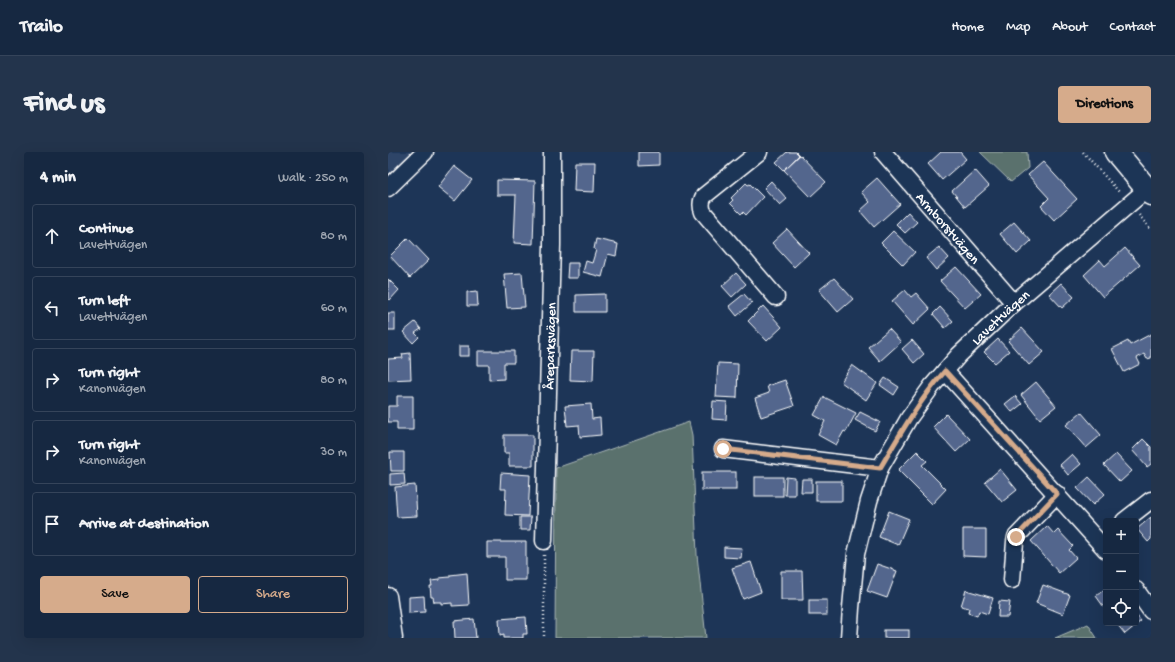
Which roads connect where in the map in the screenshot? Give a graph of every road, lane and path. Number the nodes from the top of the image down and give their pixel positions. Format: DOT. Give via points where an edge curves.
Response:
graph roads {
  1 [pos="425,152"];
  2 [pos="552,152"];
  3 [pos="759,152"];
  4 [pos="883,152"];
  5 [pos="1083,152"];
  6 [pos="1116,152"];
  7 [pos="388,188"];
  8 [pos="1149,191"];
  9 [pos="1130,204"];
  10 [pos="1151,230"];
  11 [pos="776,297"];
  12 [pos="1014,303"];
  13 [pos="945,371"];
  14 [pos="723,449"];
  15 [pos="880,468"];
  16 [pos="1057,494"];
  17 [pos="1151,500"];
  18 [pos="1128,518"];
  19 [pos="544,541"];
  20 [pos="1103,542"];
  21 [pos="1012,580"];
  22 [pos="1139,594"];
  23 [pos="388,596"];
  24 [pos="1151,611"];
  25 [pos="394,638"];
  26 [pos="544,638"];
  27 [pos="849,638"];
  1 -- 7 [label="street"];
  2 -- 19 [label="street, Åreparksvägen"];
  3 -- 11 [label="street" via="704,196 702,206 703,212"];
  4 -- 12 [label="street, Armborstvägen"];
  5 -- 9 [label="path"];
  6 -- 8 [label="street"];
  8 -- 9 [label="street, Lavettvägen"];
  9 -- 10 [label="path"];
  9 -- 12 [label="street, Lavettvägen"];
  12 -- 13 [label="street, Lavettvägen" via="958,355"];
  13 -- 15 [label="street, Lavettvägen" via="909,418"];
  13 -- 16 [label="street"];
  14 -- 15 [label="street"];
  15 -- 27 [label="street, Lavettvägen" via="856,554"];
  16 -- 20 [label="street"];
  16 -- 21 [label="street" via="1016,537"];
  17 -- 18 [label="street"];
  19 -- 26 [label="path"];
  22 -- 24 [label="street"];
  23 -- 25 [label="street"];
}
